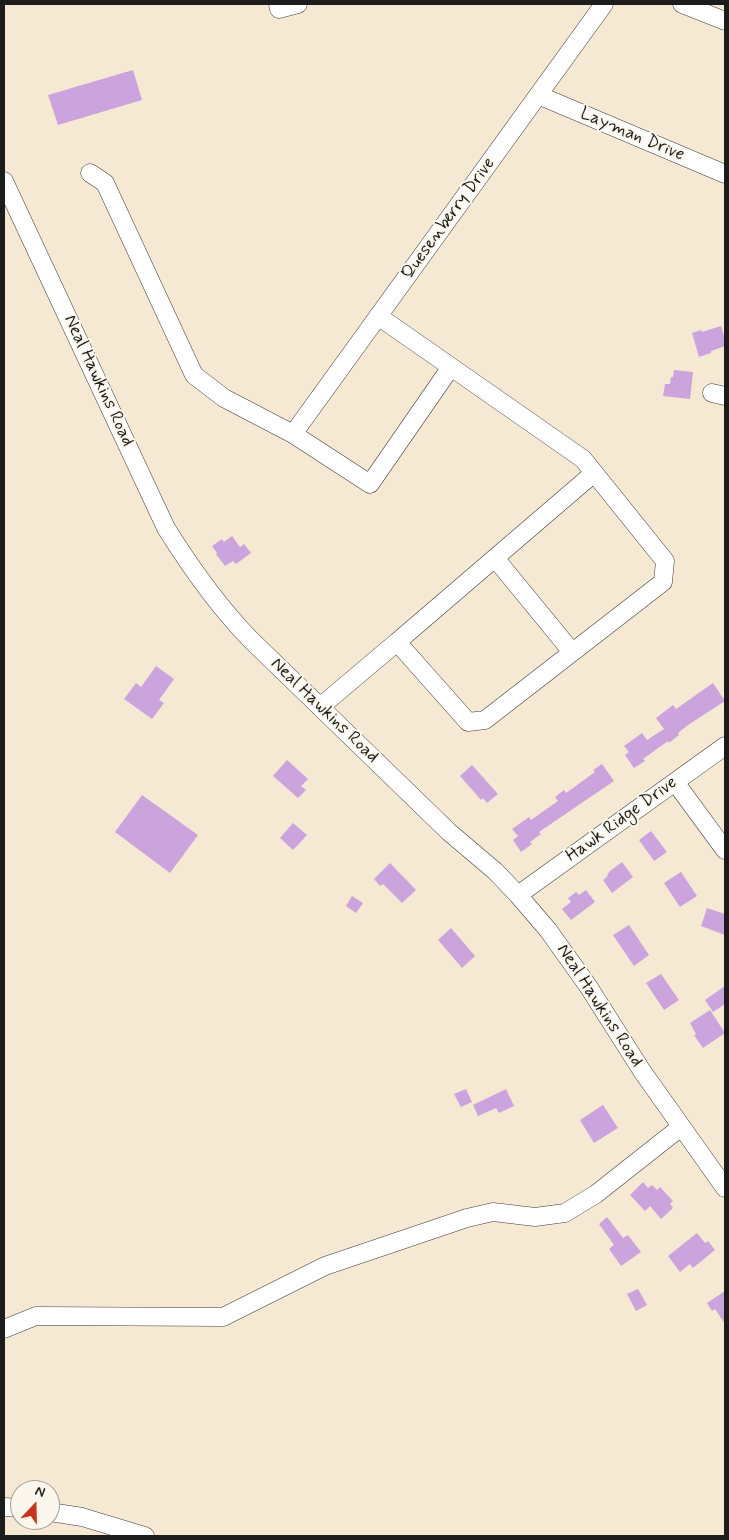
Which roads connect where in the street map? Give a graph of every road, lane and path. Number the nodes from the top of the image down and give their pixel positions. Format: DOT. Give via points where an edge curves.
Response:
graph roads {
  1 [pos="278,4"];
  2 [pos="298,4"];
  3 [pos="604,4"];
  4 [pos="682,4"];
  5 [pos="725,21"];
  6 [pos="538,95"];
  7 [pos="90,173"];
  8 [pos="725,174"];
  9 [pos="4,181"];
  10 [pos="378,316"];
  11 [pos="451,367"];
  12 [pos="293,434"];
  13 [pos="594,473"];
  14 [pos="495,558"];
  15 [pos="397,642"];
  16 [pos="572,652"];
  17 [pos="320,707"];
  18 [pos="725,746"];
  19 [pos="675,782"];
  20 [pos="725,850"];
  21 [pos="518,895"];
  22 [pos="681,1127"];
  23 [pos="725,1188"];
  24 [pos="4,1329"];
  25 [pos="60,1514"];
  26 [pos="145,1536"];
  1 -- 2 [label="street" via="279,9"];
  3 -- 6 [label="street, Quesenberry Drive"];
  4 -- 5 [label="street"];
  6 -- 8 [label="street, Layman Drive"];
  6 -- 10 [label="street, Quesenberry Drive"];
  7 -- 12 [label="street" via="105,183 194,375 224,398"];
  9 -- 17 [label="street, Neal Hawkins Road" via="166,528 198,578 230,618"];
  10 -- 11 [label="street"];
  10 -- 12 [label="street, Quesenberry Drive"];
  11 -- 12 [label="street" via="370,484"];
  11 -- 13 [label="street" via="583,460"];
  13 -- 14 [label="street"];
  13 -- 16 [label="street" via="665,561 664,582"];
  14 -- 15 [label="street"];
  14 -- 16 [label="street"];
  15 -- 16 [label="street" via="468,722 485,720"];
  15 -- 17 [label="street"];
  17 -- 21 [label="street, Neal Hawkins Road"];
  18 -- 19 [label="street, Hawk Ridge Drive"];
  19 -- 20 [label="street"];
  19 -- 21 [label="street, Hawk Ridge Drive"];
  21 -- 22 [label="street, Neal Hawkins Road" via="588,986"];
  22 -- 23 [label="street, Neal Hawkins Road"];
  22 -- 24 [label="street" via="596,1194 565,1213 535,1217 492,1212 467,1218 326,1266 222,1317 36,1316"];
  25 -- 26 [label="street"];
}
